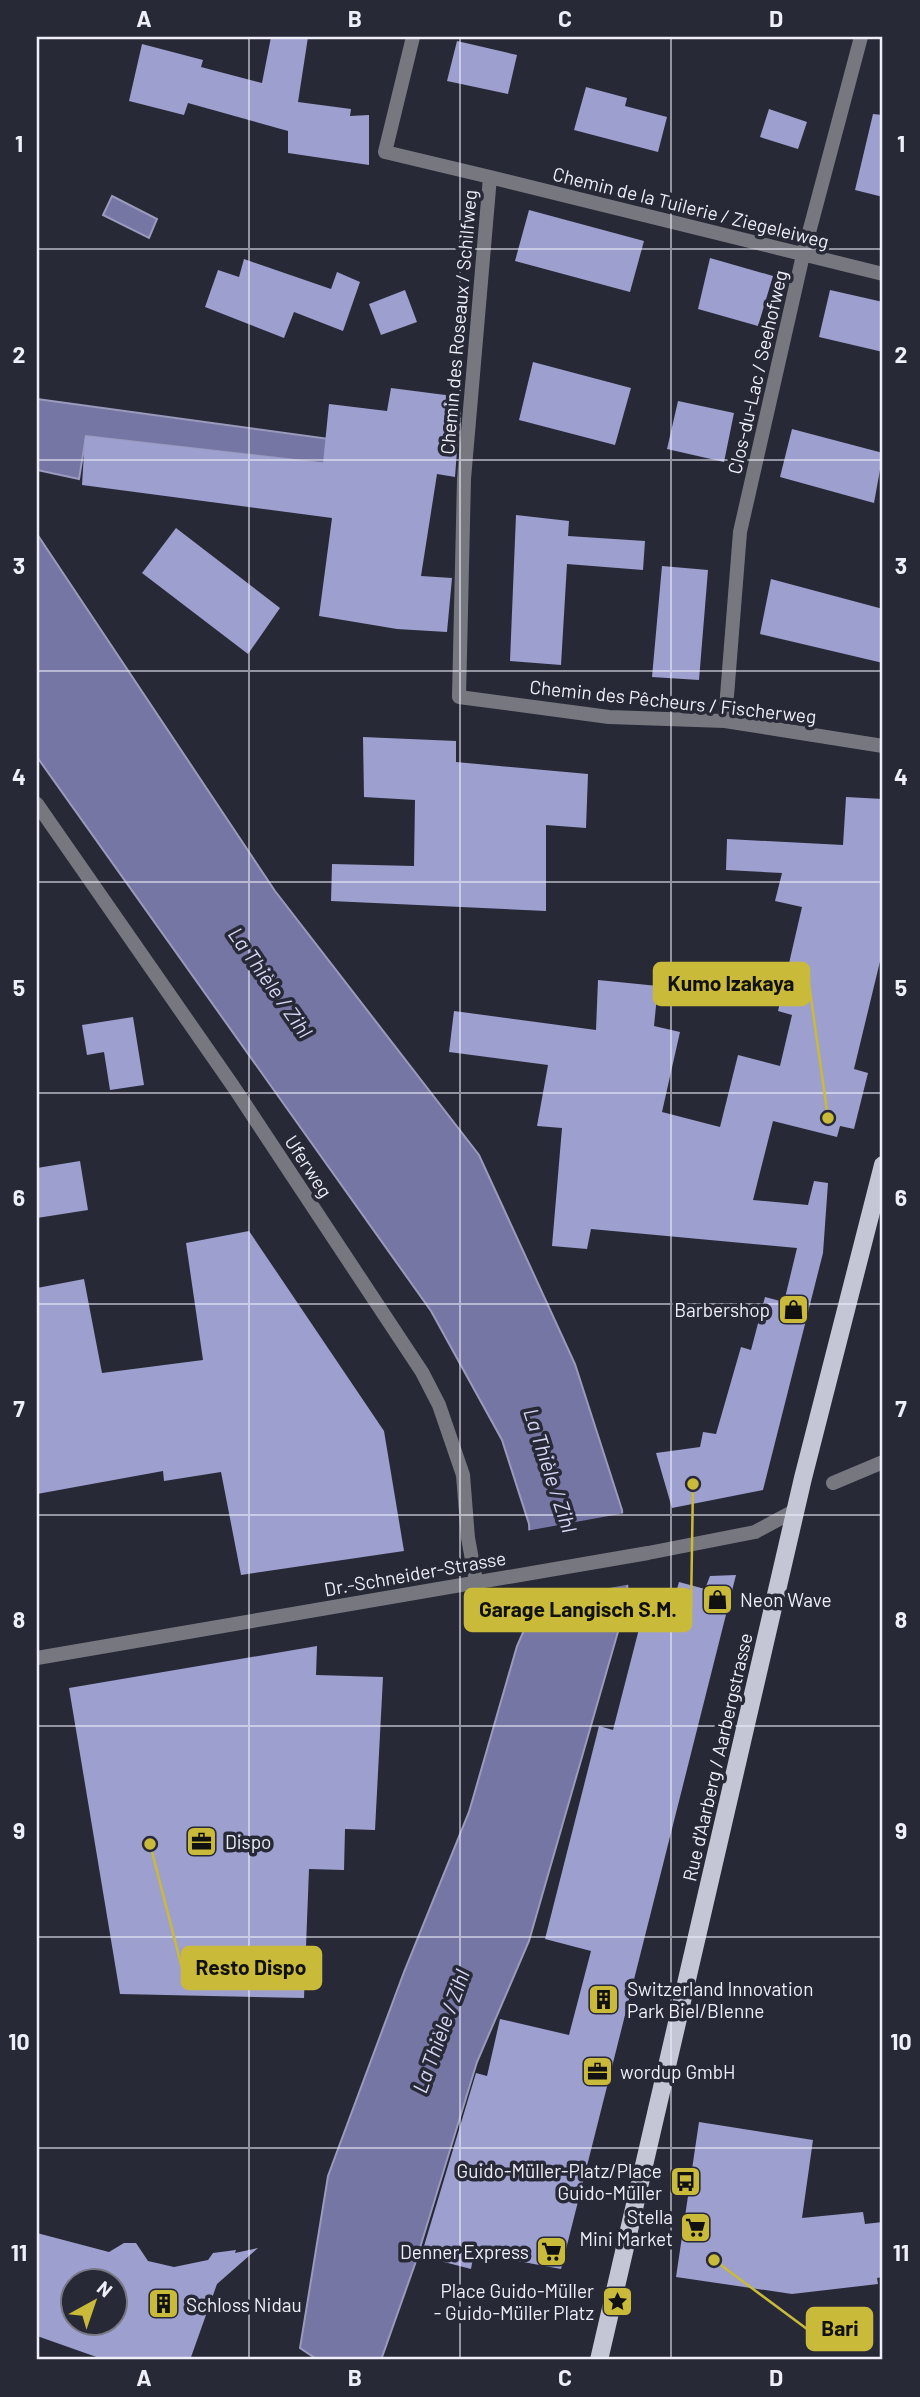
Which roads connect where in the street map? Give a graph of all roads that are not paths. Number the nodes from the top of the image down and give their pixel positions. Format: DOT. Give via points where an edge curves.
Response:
graph roads {
  1 [pos="413,37"];
  2 [pos="861,37"];
  3 [pos="490,177"];
  4 [pos="803,255"];
  5 [pos="883,274"];
  6 [pos="459,696"];
  7 [pos="725,721"];
  8 [pos="883,746"];
  9 [pos="37,804"];
  10 [pos="883,1165"];
  11 [pos="883,1462"];
  12 [pos="833,1483"];
  13 [pos="796,1510"];
  14 [pos="476,1581"];
  15 [pos="37,1658"];
  16 [pos="599,2360"];
  1 -- 3 [label="street, Chemin des Roseaux / Schilfweg" via="385,152"];
  2 -- 4 [label="street, Clos-du-Lac / Seehofweg"];
  3 -- 4 [label="street, Chemin de la Tuilerie / Ziegeleiweg"];
  3 -- 6 [label="street, Chemin des Roseaux / Schilfweg" via="464,480"];
  4 -- 5 [label="street, Chemin de la Tuilerie / Ziegeleiweg"];
  4 -- 7 [label="street, Clos-du-Lac / Seehofweg" via="740,532"];
  6 -- 7 [label="street, Chemin des Pêcheurs / Fischerweg" via="609,717"];
  7 -- 8 [label="street, Chemin des Pêcheurs / Fischerweg"];
  9 -- 14 [label="street, Uferweg" via="233,1086 422,1372 439,1405 463,1475"];
  10 -- 13 [label="main road, Rue d'Aarberg / Aarbergstrasse"];
  11 -- 12 [label="street"];
  13 -- 14 [label="street, Dr.-Schneider-Strasse" via="755,1532"];
  13 -- 16 [label="main road, Rue d'Aarberg / Aarbergstrasse"];
  14 -- 15 [label="street, Dr.-Schneider-Strasse"];
}
